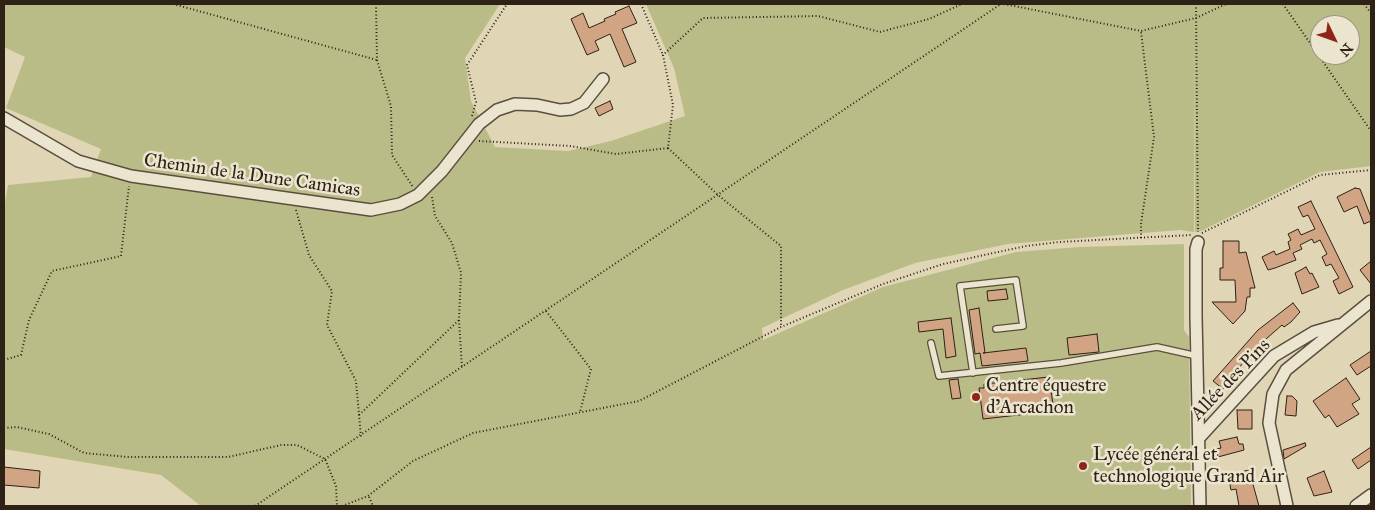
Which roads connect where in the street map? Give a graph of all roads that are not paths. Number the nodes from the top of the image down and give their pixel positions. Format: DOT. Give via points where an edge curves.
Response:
graph roads {
  1 [pos="604,79"];
  2 [pos="4,118"];
  3 [pos="1198,238"];
  4 [pos="1371,301"];
  5 [pos="1343,323"];
  6 [pos="996,329"];
  7 [pos="931,343"];
  8 [pos="1197,356"];
  9 [pos="973,373"];
  10 [pos="1199,438"];
  11 [pos="1371,495"];
  12 [pos="1200,506"];
  13 [pos="1287,506"];
  14 [pos="1356,506"];
  1 -- 2 [label="street, Chemin de la Dune Camicas" via="584,104 571,108 560,110 515,104 497,110 478,124 430,185 418,195 400,204 371,210 130,176 78,161"];
  3 -- 8 [label="street"];
  4 -- 5 [label="street"];
  5 -- 10 [label="street, Allée des Pins" via="1314,332 1274,356"];
  5 -- 13 [label="street" via="1286,370 1273,394 1269,423"];
  6 -- 9 [label="lane" via="1023,326 1016,280 960,286"];
  7 -- 9 [label="lane" via="939,376"];
  8 -- 9 [label="lane" via="1157,347"];
  8 -- 10 [label="street"];
  10 -- 12 [label="street"];
  11 -- 14 [label="street"];
}
